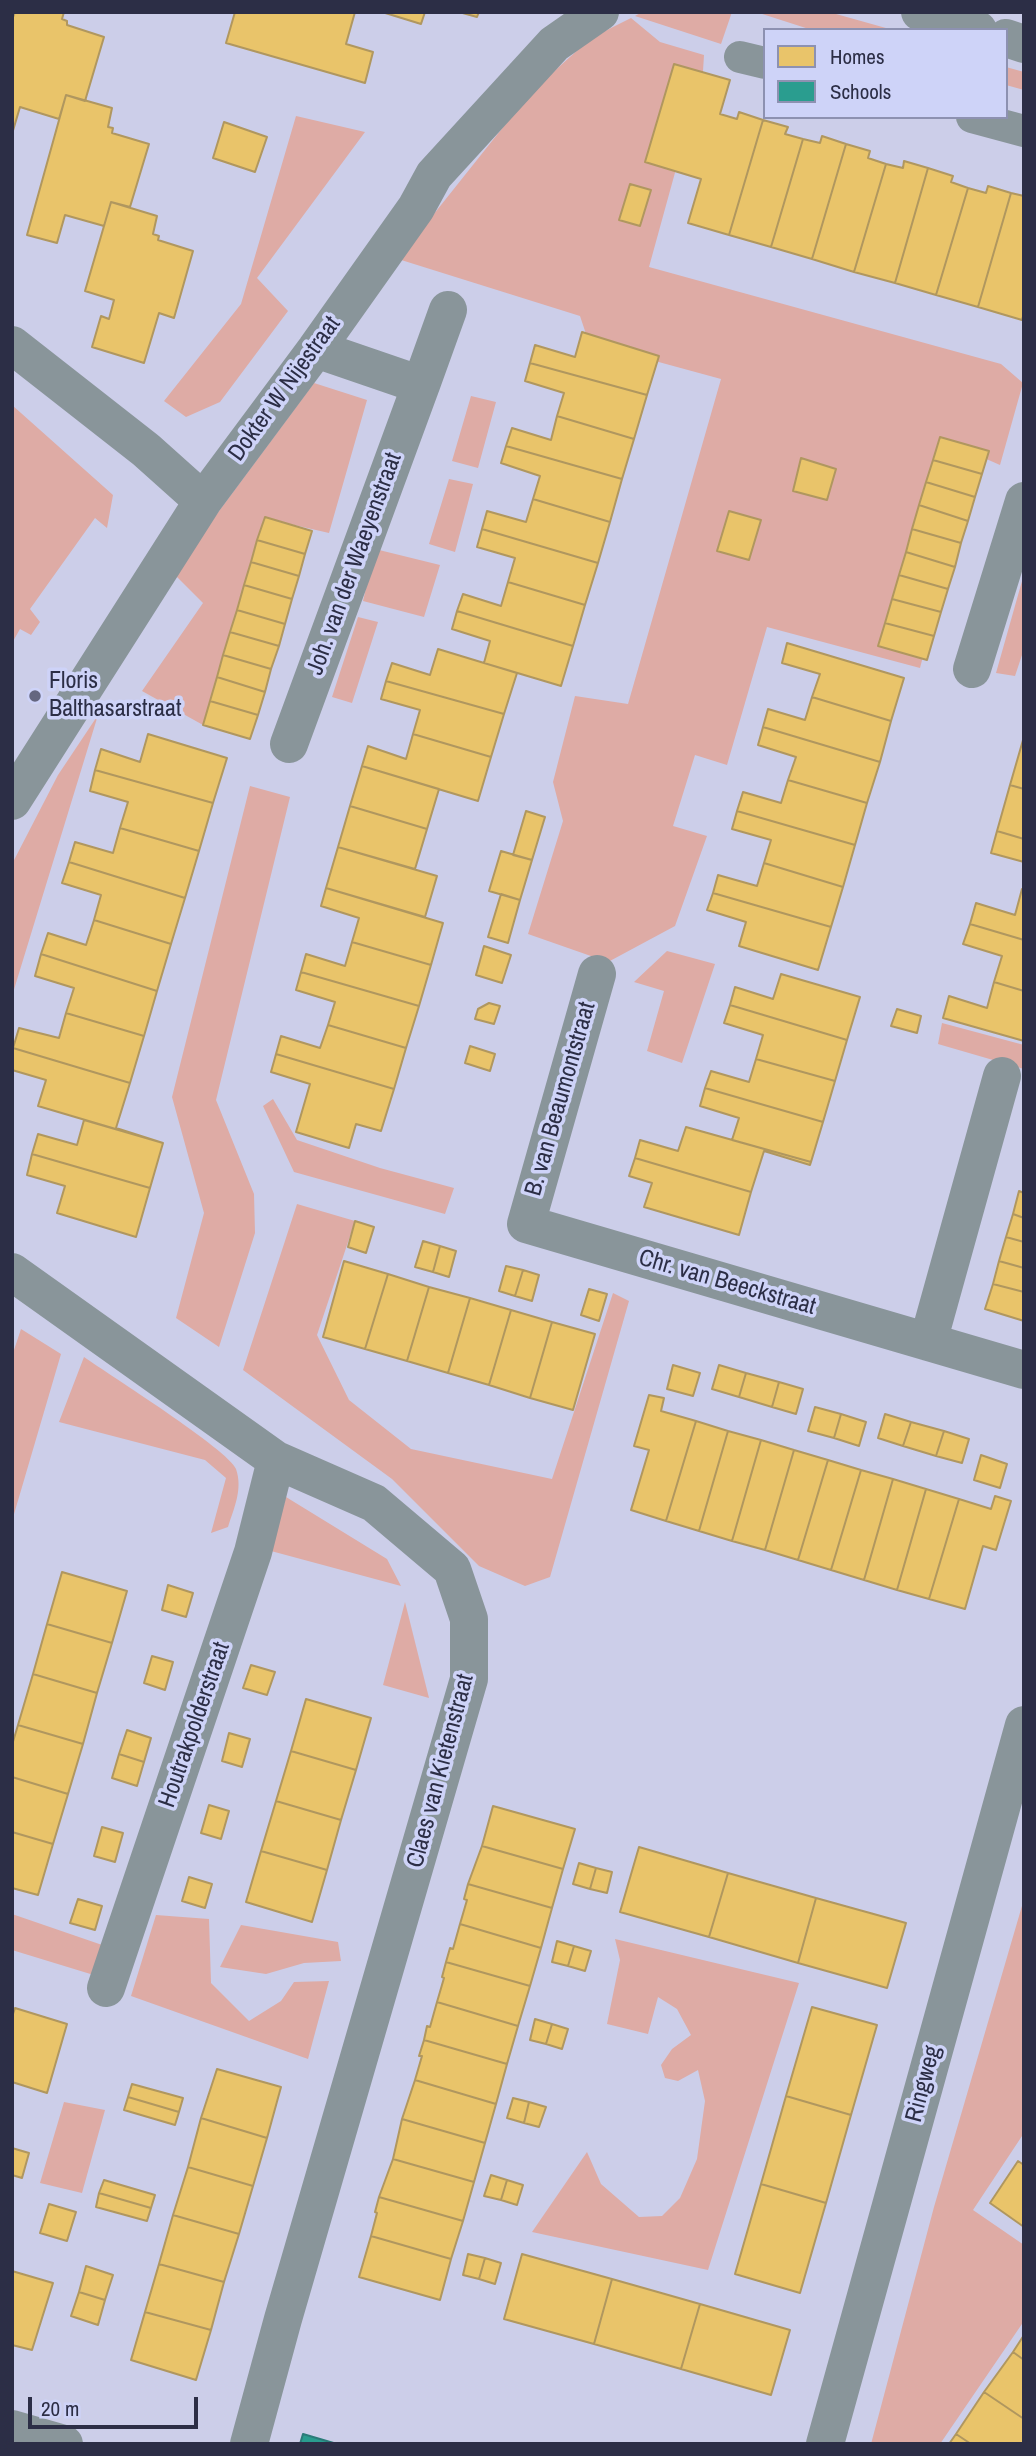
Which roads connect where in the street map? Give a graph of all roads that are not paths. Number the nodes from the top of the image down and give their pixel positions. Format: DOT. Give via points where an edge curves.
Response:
graph roads {
  1 [pos="600,12"];
  2 [pos="920,12"];
  3 [pos="972,28"];
  4 [pos="979,119"];
  5 [pos="1024,131"];
  6 [pos="448,310"];
  7 [pos="12,345"];
  8 [pos="316,349"];
  9 [pos="421,385"];
  10 [pos="203,501"];
  11 [pos="1024,501"];
  12 [pos="972,669"];
  13 [pos="289,744"];
  14 [pos="12,801"];
  15 [pos="597,974"];
  16 [pos="1002,1076"];
  17 [pos="526,1224"];
  18 [pos="12,1272"];
  19 [pos="928,1342"];
  20 [pos="1024,1370"];
  21 [pos="276,1460"];
  22 [pos="1024,1725"];
  23 [pos="106,1988"];
  24 [pos="12,2429"];
  25 [pos="64,2444"];
  26 [pos="249,2444"];
  27 [pos="825,2444"];
  1 -- 8 [label="street, Dokter W Nijestraat" via="554,44 434,175 416,208"];
  2 -- 3 [label="street"];
  4 -- 5 [label="lane"];
  6 -- 9 [label="street, Joh. van der Waeyenstraat"];
  7 -- 10 [label="street"];
  8 -- 9 [label="street"];
  8 -- 10 [label="street, Dokter W Nijestraat"];
  9 -- 13 [label="street, Joh. van der Waeyenstraat"];
  10 -- 14 [label="street, Dokter W Nijestraat"];
  11 -- 12 [label="street"];
  15 -- 17 [label="street, B. van Beaumontstraat"];
  16 -- 19 [label="street"];
  17 -- 19 [label="street, Chr. van Beeckstraat"];
  18 -- 21 [label="street, Claes van Kietenstraat"];
  19 -- 20 [label="street, Chr. van Beeckstraat"];
  21 -- 23 [label="street, Houtrakpolderstraat" via="253,1552"];
  21 -- 26 [label="street, Claes van Kietenstraat" via="374,1503 452,1569 469,1619 469,1679"];
  22 -- 27 [label="street, Ringweg"];
  24 -- 25 [label="street"];
}
